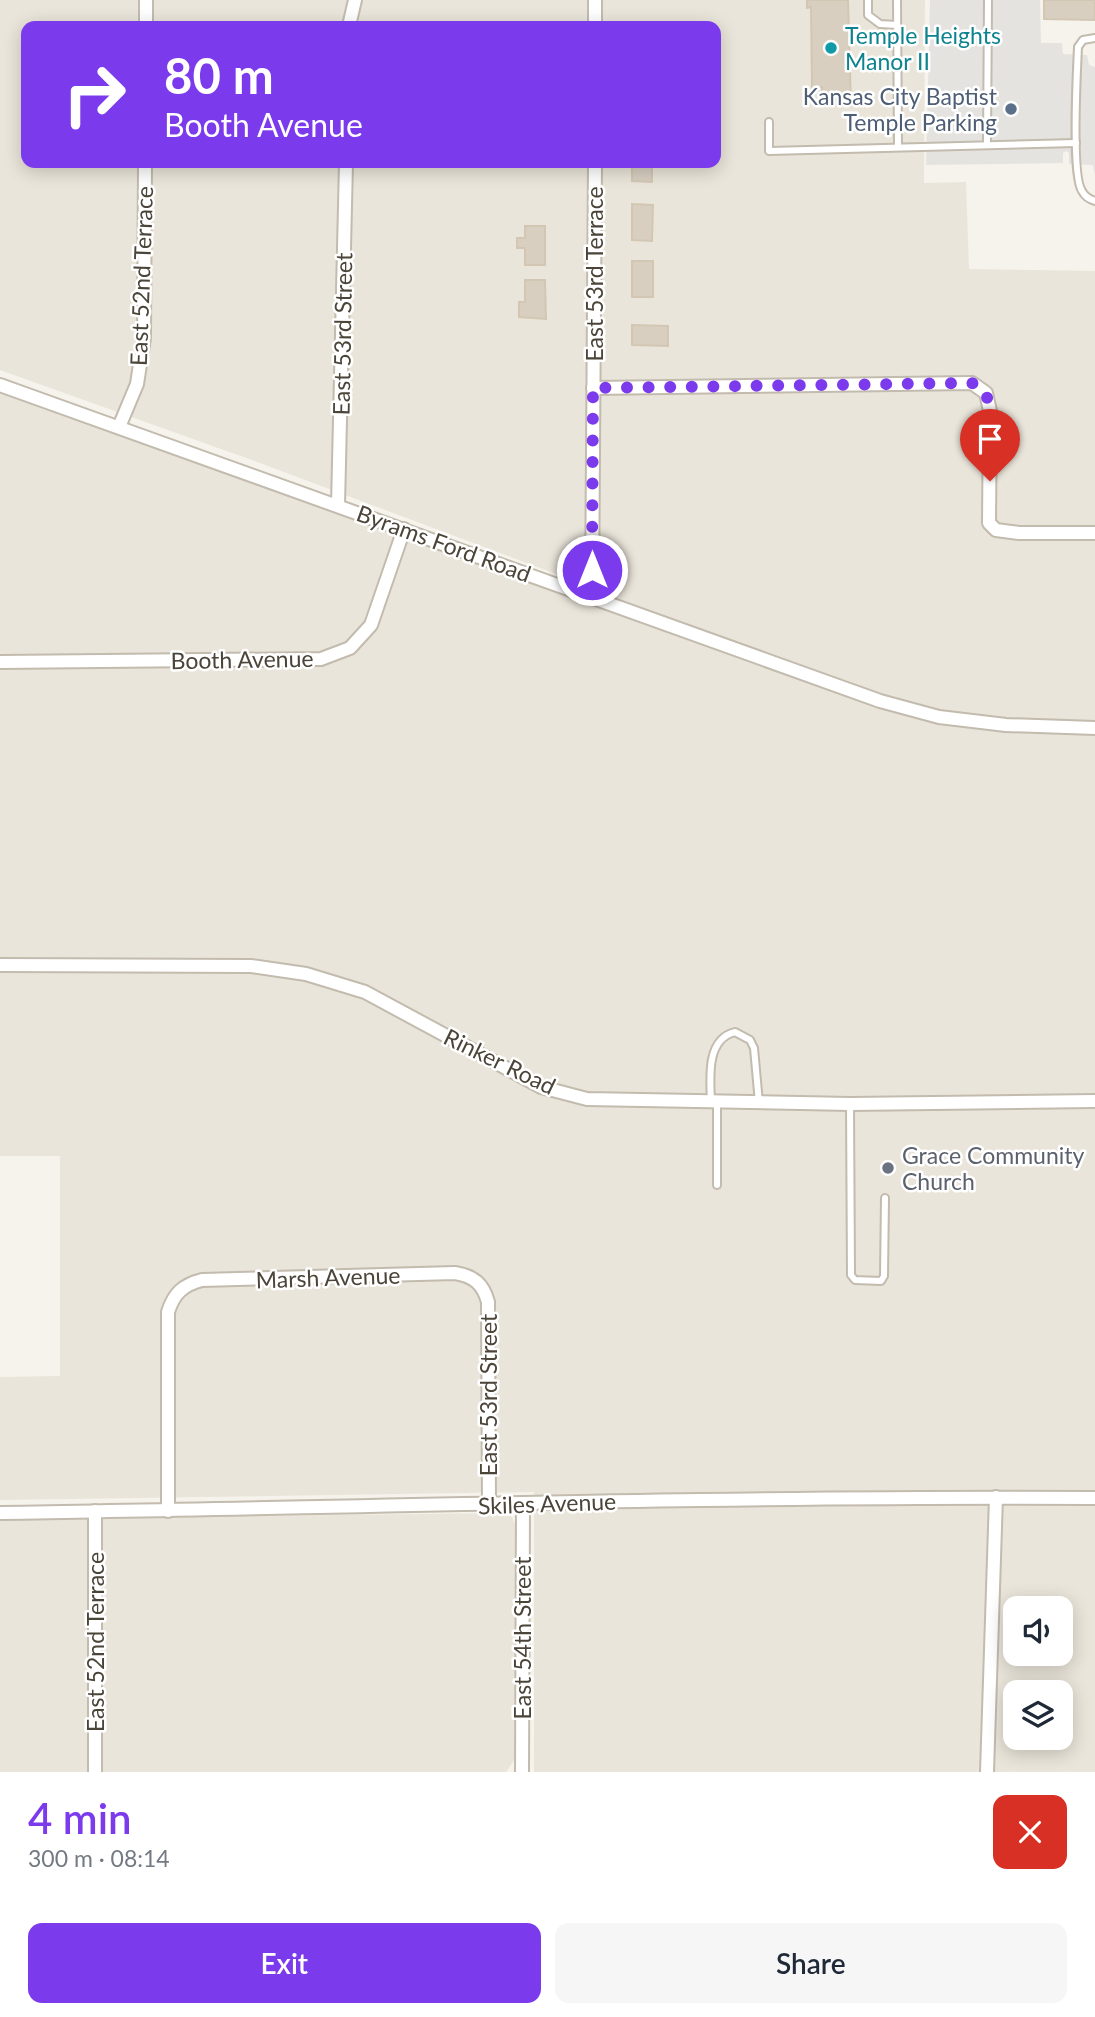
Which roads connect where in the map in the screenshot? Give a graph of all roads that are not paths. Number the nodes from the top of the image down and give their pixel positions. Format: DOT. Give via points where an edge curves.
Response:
graph roads {
  1 [pos="146,0"];
  2 [pos="596,0"];
  3 [pos="868,0"];
  4 [pos="897,0"];
  5 [pos="988,0"];
  6 [pos="354,1"];
  7 [pos="146,21"];
  8 [pos="350,21"];
  9 [pos="595,21"];
  10 [pos="897,25"];
  11 [pos="1095,38"];
  12 [pos="769,122"];
  13 [pos="1076,143"];
  14 [pos="987,144"];
  15 [pos="898,147"];
  16 [pos="145,168"];
  17 [pos="346,168"];
  18 [pos="595,168"];
  19 [pos="1095,201"];
  20 [pos="0,385"];
  21 [pos="593,388"];
  22 [pos="120,427"];
  23 [pos="338,505"];
  24 [pos="404,529"];
  25 [pos="1095,533"];
  26 [pos="592,596"];
  27 [pos="0,662"];
  28 [pos="1095,727"];
  29 [pos="0,965"];
  30 [pos="1095,1101"];
  31 [pos="714,1102"];
  32 [pos="759,1103"];
  33 [pos="850,1104"];
  34 [pos="717,1185"];
  35 [pos="885,1198"];
  36 [pos="481,1286"];
  37 [pos="996,1497"];
  38 [pos="1095,1498"];
  39 [pos="523,1504"];
  40 [pos="489,1505"];
  41 [pos="94,1511"];
  42 [pos="168,1511"];
  43 [pos="0,1513"];
  44 [pos="95,1772"];
  45 [pos="522,1772"];
  46 [pos="987,1772"];
  1 -- 7 [label="street"];
  2 -- 9 [label="street"];
  3 -- 10 [label="lane" via="868,15 880,24"];
  4 -- 10 [label="lane"];
  5 -- 14 [label="lane"];
  6 -- 8 [label="street"];
  10 -- 15 [label="lane"];
  11 -- 13 [label="lane" via="1083,40 1078,47"];
  12 -- 15 [label="lane" via="769,150"];
  13 -- 14 [label="lane"];
  13 -- 19 [label="lane" via="1078,183"];
  14 -- 15 [label="lane"];
  16 -- 22 [label="street, East 52nd Terrace" via="144,338 137,384"];
  17 -- 23 [label="street, East 53rd Street"];
  18 -- 21 [label="street, East 53rd Terrace"];
  20 -- 22 [label="street, Byrams Ford Road"];
  21 -- 25 [label="street" via="972,383 986,393 990,411 989,523 996,530 1019,533"];
  21 -- 26 [label="street, East 53rd Terrace"];
  22 -- 23 [label="street, Byrams Ford Road"];
  23 -- 24 [label="street, Byrams Ford Road"];
  24 -- 26 [label="street, Byrams Ford Road"];
  24 -- 27 [label="street, Booth Avenue" via="371,625 350,648 321,659"];
  26 -- 28 [label="street, Byrams Ford Road" via="880,702 939,717 1006,725"];
  29 -- 31 [label="street, Rinker Road" via="251,967 306,974 365,992 541,1087 587,1100"];
  30 -- 33 [label="street, Rinker Road"];
  31 -- 32 [label="street, Rinker Road"];
  31 -- 32 [label="lane" via="710,1074 715,1047 735,1032 750,1040 754,1048"];
  31 -- 34 [label="lane"];
  32 -- 33 [label="street, Rinker Road"];
  33 -- 35 [label="lane" via="851,1275 855,1280 881,1280 884,1276"];
  36 -- 40 [label="street, East 53rd Street" via="488,1302"];
  36 -- 42 [label="street, Marsh Avenue" via="456,1273 190,1283 175,1296 168,1312"];
  37 -- 38 [label="street, Skiles Avenue"];
  37 -- 39 [label="street, Skiles Avenue"];
  37 -- 46 [label="street"];
  39 -- 40 [label="street, Skiles Avenue"];
  39 -- 45 [label="street, East 54th Street"];
  40 -- 42 [label="street, Skiles Avenue"];
  41 -- 42 [label="street, Skiles Avenue"];
  41 -- 43 [label="street, Skiles Avenue"];
  41 -- 44 [label="street, East 52nd Terrace"];
}
